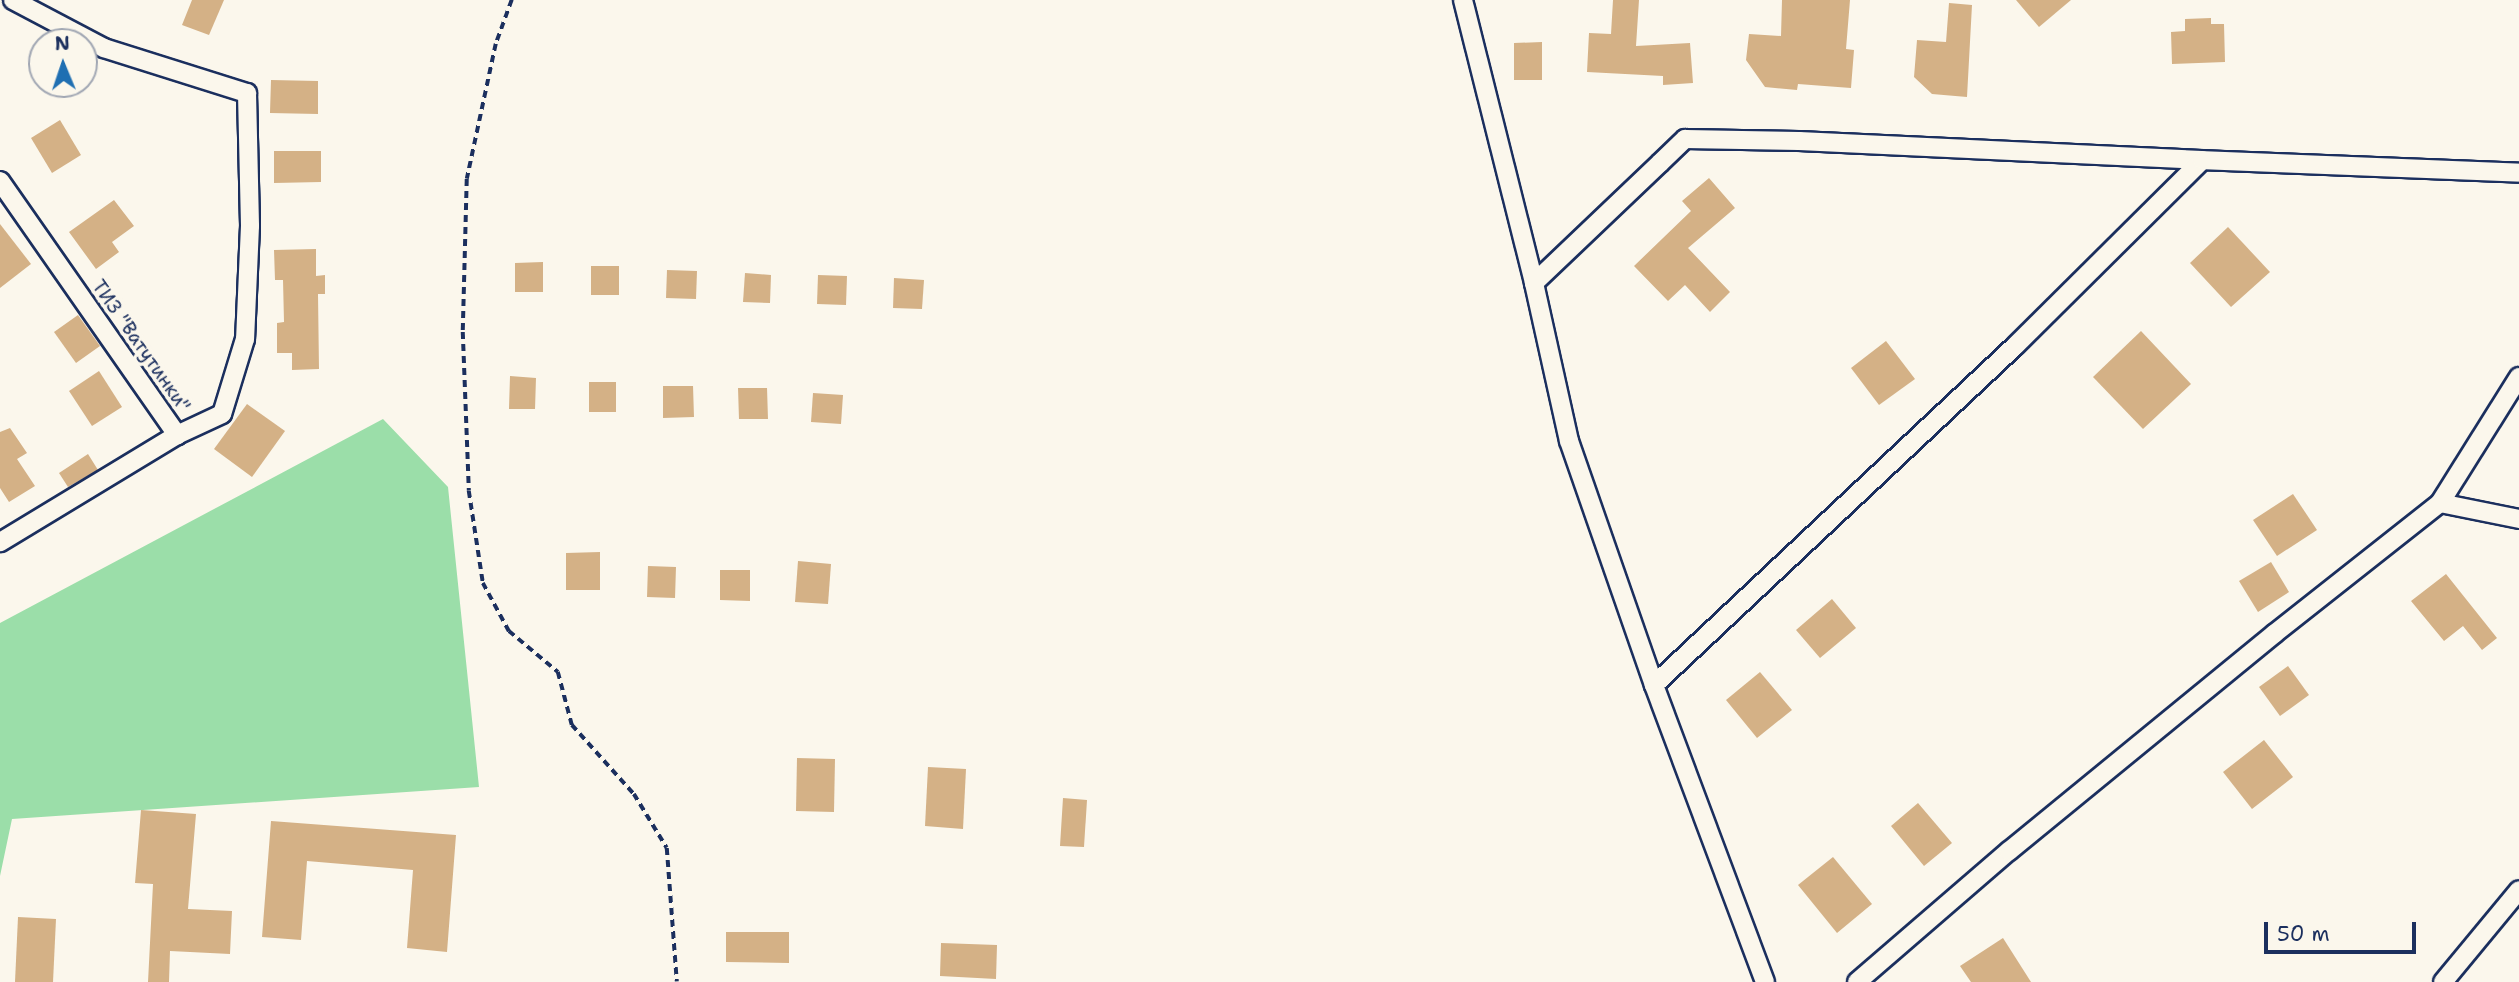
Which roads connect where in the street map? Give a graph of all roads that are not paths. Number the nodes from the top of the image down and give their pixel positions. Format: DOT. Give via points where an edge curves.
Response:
graph roads {
  1 [pos="13,0"];
  2 [pos="1463,0"];
  3 [pos="2202,160"];
  4 [pos="2519,173"];
  5 [pos="0,181"];
  6 [pos="1534,284"];
  7 [pos="2519,377"];
  8 [pos="177,435"];
  9 [pos="2440,503"];
  10 [pos="2519,519"];
  11 [pos="0,542"];
  12 [pos="1654,685"];
  13 [pos="2519,890"];
  14 [pos="1765,982"];
  15 [pos="1857,982"];
  16 [pos="2443,982"];
  1 -- 8 [label="street" via="104,48 247,93 250,226 245,339 222,414"];
  2 -- 6 [label="street"];
  3 -- 4 [label="street"];
  3 -- 6 [label="street" via="1685,139"];
  3 -- 12 [label="street" via="2016,345"];
  5 -- 8 [label="street, ТИЗ \"Ватутинки\""];
  6 -- 12 [label="street" via="1569,441"];
  7 -- 9 [label="street"];
  8 -- 11 [label="street, ТИЗ \"Ватутинки\""];
  9 -- 10 [label="street"];
  9 -- 15 [label="street" via="2009,851"];
  12 -- 14 [label="street"];
  13 -- 16 [label="street"];
}
